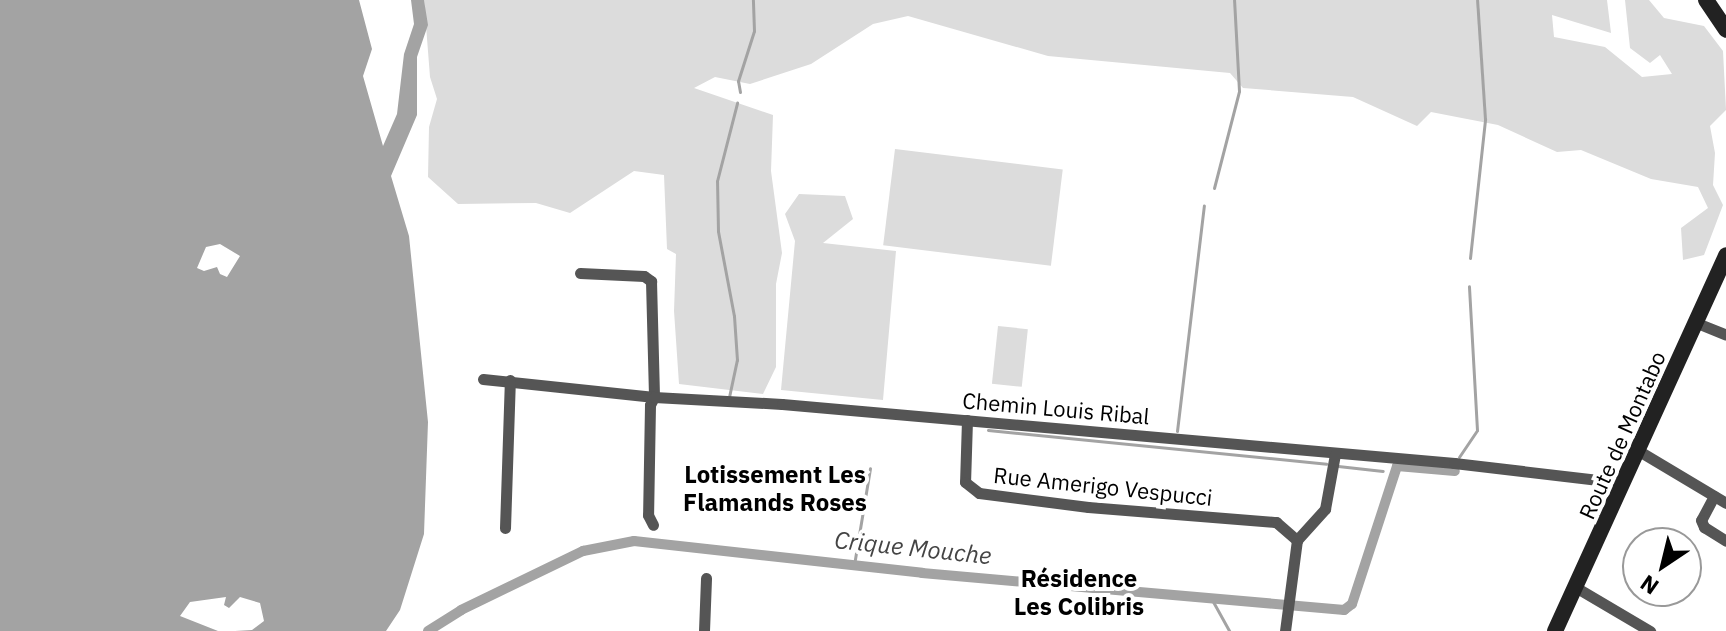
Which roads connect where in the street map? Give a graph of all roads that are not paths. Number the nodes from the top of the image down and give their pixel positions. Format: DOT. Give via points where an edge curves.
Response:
graph roads {
  1 [pos="1706,0"];
  2 [pos="1726,30"];
  3 [pos="1726,255"];
  4 [pos="580,273"];
  5 [pos="1697,323"];
  6 [pos="1726,335"];
  7 [pos="483,379"];
  8 [pos="510,380"];
  9 [pos="654,397"];
  10 [pos="967,420"];
  11 [pos="1639,451"];
  12 [pos="1335,454"];
  13 [pos="1624,483"];
  14 [pos="1714,496"];
  15 [pos="1726,503"];
  16 [pos="653,525"];
  17 [pos="505,528"];
  18 [pos="1297,540"];
  19 [pos="1726,541"];
  20 [pos="706,578"];
  21 [pos="1577,588"];
  22 [pos="704,631"];
  23 [pos="1285,631"];
  24 [pos="1555,631"];
  25 [pos="1650,631"];
  1 -- 2 [label="main road"];
  3 -- 5 [label="main road, Route de Montabo"];
  4 -- 9 [label="street" via="644,276 651,281"];
  5 -- 6 [label="street"];
  5 -- 11 [label="main road, Route de Montabo"];
  7 -- 8 [label="street, Chemin Louis Ribal"];
  8 -- 9 [label="street, Chemin Louis Ribal"];
  8 -- 17 [label="street"];
  9 -- 10 [label="street, Chemin Louis Ribal"];
  9 -- 16 [label="street" via="648,515"];
  10 -- 12 [label="street, Chemin Louis Ribal"];
  10 -- 18 [label="street, Rue Amerigo Vespucci" via="965,482 979,493 1276,522"];
  11 -- 13 [label="main road, Route de Montabo"];
  11 -- 14 [label="street"];
  12 -- 13 [label="street, Chemin Louis Ribal"];
  12 -- 18 [label="street" via="1325,509"];
  13 -- 21 [label="main road, Route de Montabo"];
  14 -- 15 [label="street"];
  14 -- 19 [label="street" via="1701,520"];
  18 -- 23 [label="street"];
  20 -- 22 [label="street"];
  21 -- 24 [label="main road, Route de Montabo"];
  21 -- 25 [label="street"];
}
